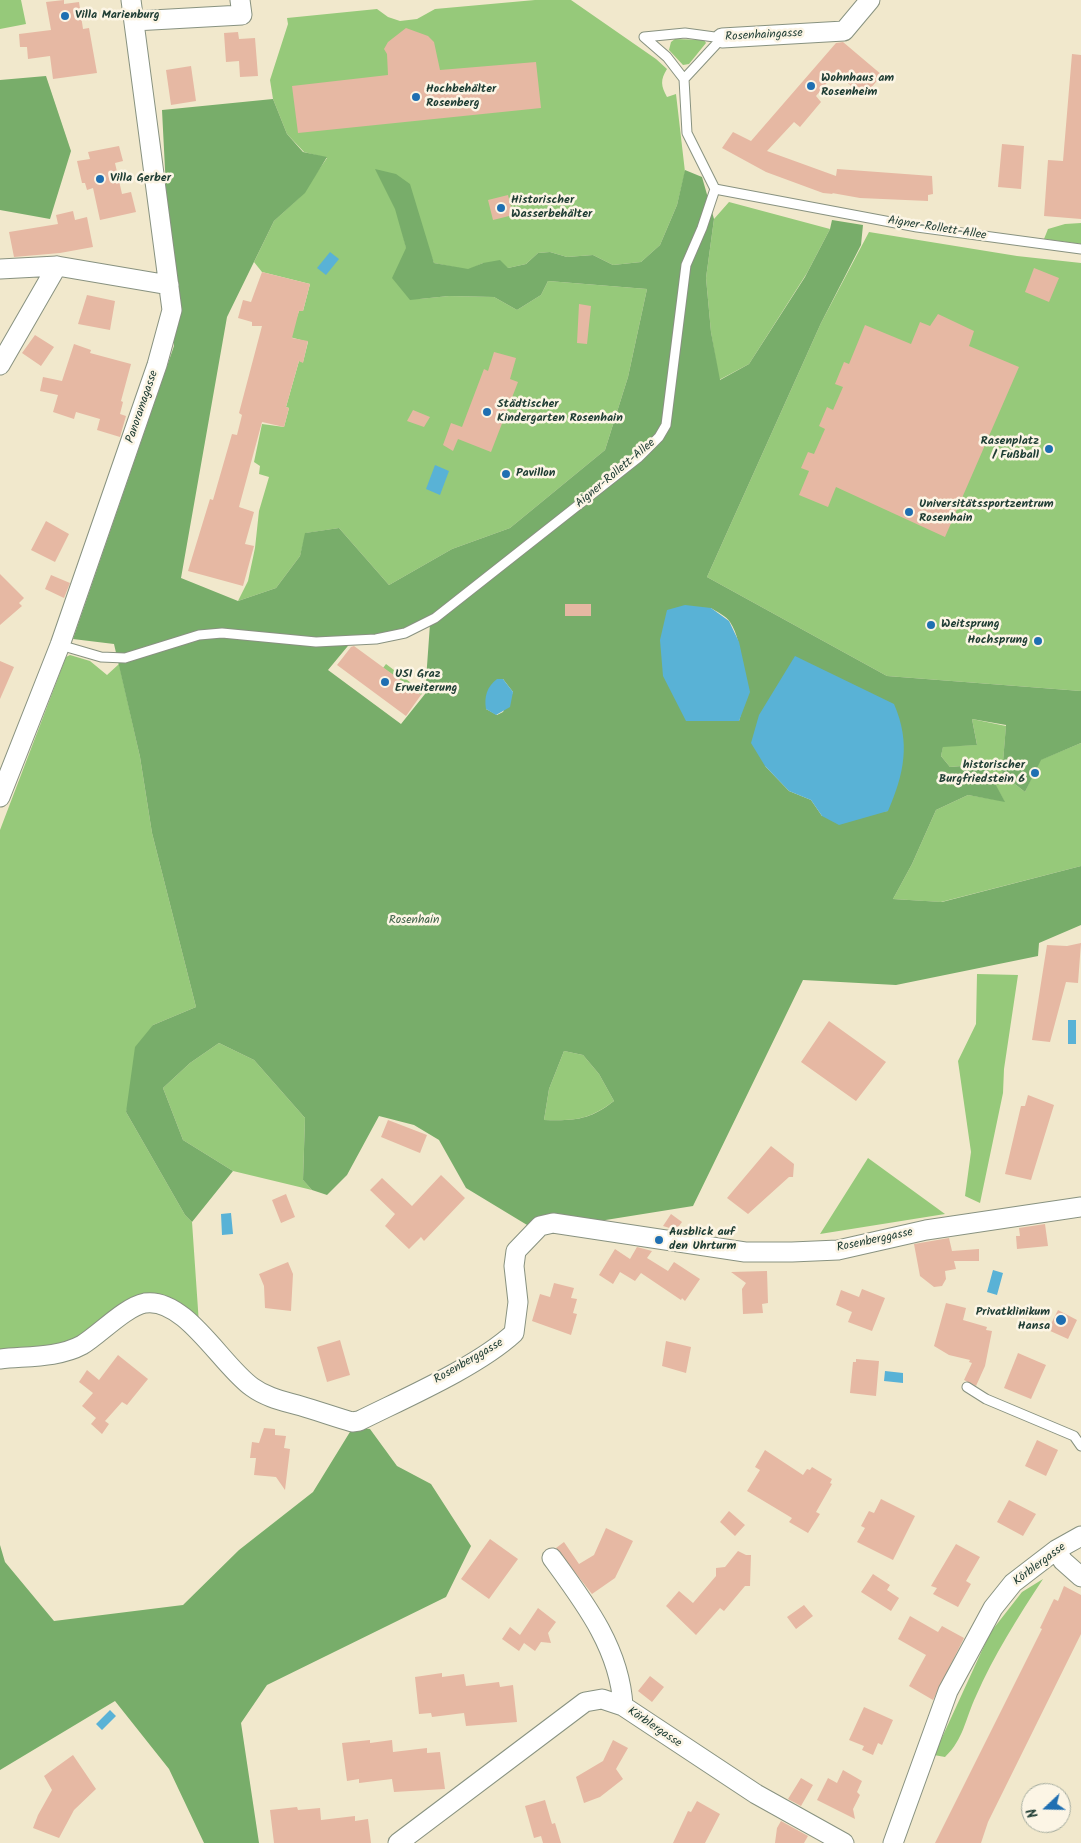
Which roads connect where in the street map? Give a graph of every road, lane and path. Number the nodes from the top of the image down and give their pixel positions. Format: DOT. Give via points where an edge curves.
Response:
graph roads {
  1 [pos="131,0"];
  2 [pos="870,0"];
  3 [pos="241,8"];
  4 [pos="134,21"];
  5 [pos="722,38"];
  6 [pos="684,79"];
  7 [pos="715,188"];
  8 [pos="1081,249"];
  9 [pos="57,266"];
  10 [pos="0,269"];
  11 [pos="169,285"];
  12 [pos="0,365"];
  13 [pos="60,645"];
  14 [pos="0,796"];
  15 [pos="1081,1207"];
  16 [pos="0,1359"];
  17 [pos="967,1387"];
  18 [pos="1081,1446"];
  19 [pos="1081,1536"];
  20 [pos="1056,1550"];
  21 [pos="552,1558"];
  22 [pos="1081,1577"];
  23 [pos="622,1706"];
  24 [pos="398,1843"];
  25 [pos="844,1843"];
  26 [pos="893,1843"];
  1 -- 4 [label="street, Panoramagasse"];
  2 -- 5 [label="street, Rosenhaingasse" via="844,31"];
  3 -- 4 [label="street"];
  4 -- 11 [label="street, Panoramagasse"];
  5 -- 6 [label="lane"];
  5 -- 6 [label="lane, Rosenhaingasse" via="685,33 644,37 667,57"];
  6 -- 7 [label="lane" via="687,133"];
  7 -- 8 [label="lane, Aigner-Rollett-Allee" via="917,227"];
  7 -- 13 [label="lane, Aigner-Rollett-Allee" via="686,265 666,425 659,437 638,458 435,618 405,633 376,639 316,642 222,633 199,635 125,658 109,658"];
  9 -- 10 [label="street"];
  9 -- 11 [label="street"];
  9 -- 12 [label="street"];
  11 -- 13 [label="street, Panoramagasse" via="172,310 157,365"];
  13 -- 14 [label="street, Panoramagasse"];
  15 -- 16 [label="street, Rosenberggasse" via="926,1230 838,1250 801,1252 745,1252 668,1242 586,1226 553,1223 540,1226 516,1251 514,1266 518,1302 514,1333 452,1373 352,1422 258,1392 172,1308 160,1303 144,1303 81,1345 63,1352"];
  17 -- 18 [label="lane" via="986,1399 1074,1436"];
  19 -- 20 [label="street, Körblergasse"];
  20 -- 22 [label="street"];
  20 -- 26 [label="street, Körblergasse" via="1013,1584 993,1608 948,1692"];
  21 -- 23 [label="street" via="606,1642 618,1668"];
  23 -- 24 [label="street, Körblergasse" via="602,1699 585,1702"];
  23 -- 25 [label="street, Körblergasse" via="756,1794"];
}
